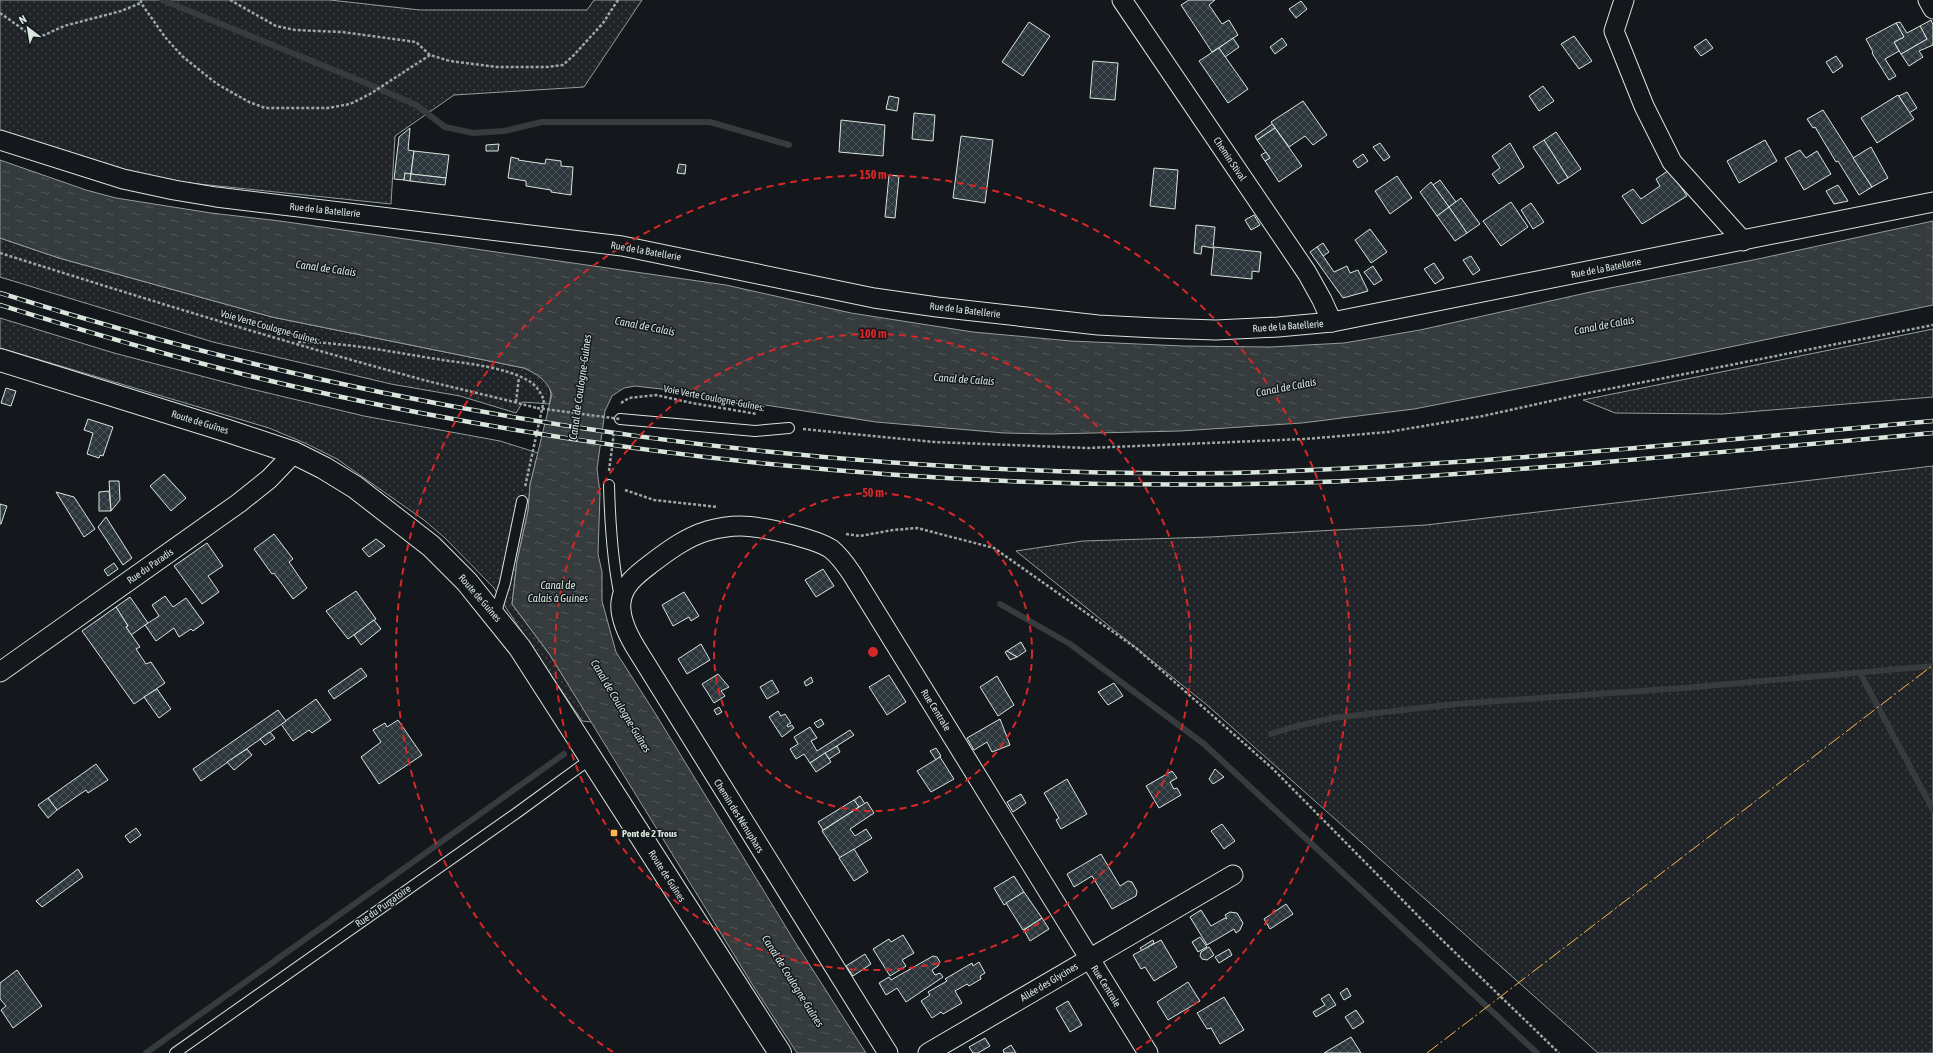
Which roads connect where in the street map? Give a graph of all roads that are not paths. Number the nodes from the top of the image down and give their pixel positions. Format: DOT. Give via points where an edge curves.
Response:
graph roads {
  1 [pos="1122,0"];
  2 [pos="1624,0"];
  3 [pos="1928,0"];
  4 [pos="1933,9"];
  5 [pos="0,140"];
  6 [pos="1933,202"];
  7 [pos="1743,241"];
  8 [pos="1332,322"];
  9 [pos="0,360"];
  10 [pos="617,419"];
  11 [pos="788,428"];
  12 [pos="294,453"];
  13 [pos="609,485"];
  14 [pos="522,501"];
  15 [pos="621,603"];
  16 [pos="495,615"];
  17 [pos="0,672"];
  18 [pos="592,758"];
  19 [pos="1232,874"];
  20 [pos="1089,958"];
  21 [pos="175,1053"];
  22 [pos="780,1053"];
  23 [pos="888,1053"];
  24 [pos="928,1053"];
  25 [pos="1148,1053"];
  1 -- 8 [label="street, Chemin Stival" via="1307,273"];
  2 -- 7 [label="street" via="1614,31 1644,106 1672,162"];
  3 -- 4 [label="street"];
  5 -- 8 [label="street, Rue de la Batellerie" via="123,180 216,198 622,246 874,298 937,307 1098,325 1216,330"];
  6 -- 7 [label="street, Rue de la Batellerie"];
  7 -- 8 [label="street, Rue de la Batellerie"];
  9 -- 12 [label="main road, Route de Guînes"];
  10 -- 11 [label="lane" via="755,431"];
  12 -- 16 [label="main road, Route de Guînes" via="344,480 411,529 450,564"];
  12 -- 17 [label="street, Rue du Paradis" via="269,479 233,507"];
  13 -- 15 [label="lane" via="610,520"];
  14 -- 16 [label="lane" via="505,583"];
  15 -- 20 [label="street, Rue Centrale" via="628,584 638,575 682,542 706,531 729,526 750,526 807,539 830,548 856,581"];
  15 -- 23 [label="street, Chemin des Nénuphars" via="628,632 638,653"];
  16 -- 18 [label="main road, Route de Guînes" via="520,648"];
  18 -- 21 [label="lane, Rue du Purgatoire"];
  18 -- 22 [label="main road, Route de Guînes"];
  19 -- 20 [label="street, Allée des Glycines"];
  20 -- 24 [label="street, Allée des Glycines"];
  20 -- 25 [label="street, Rue Centrale"];
}
